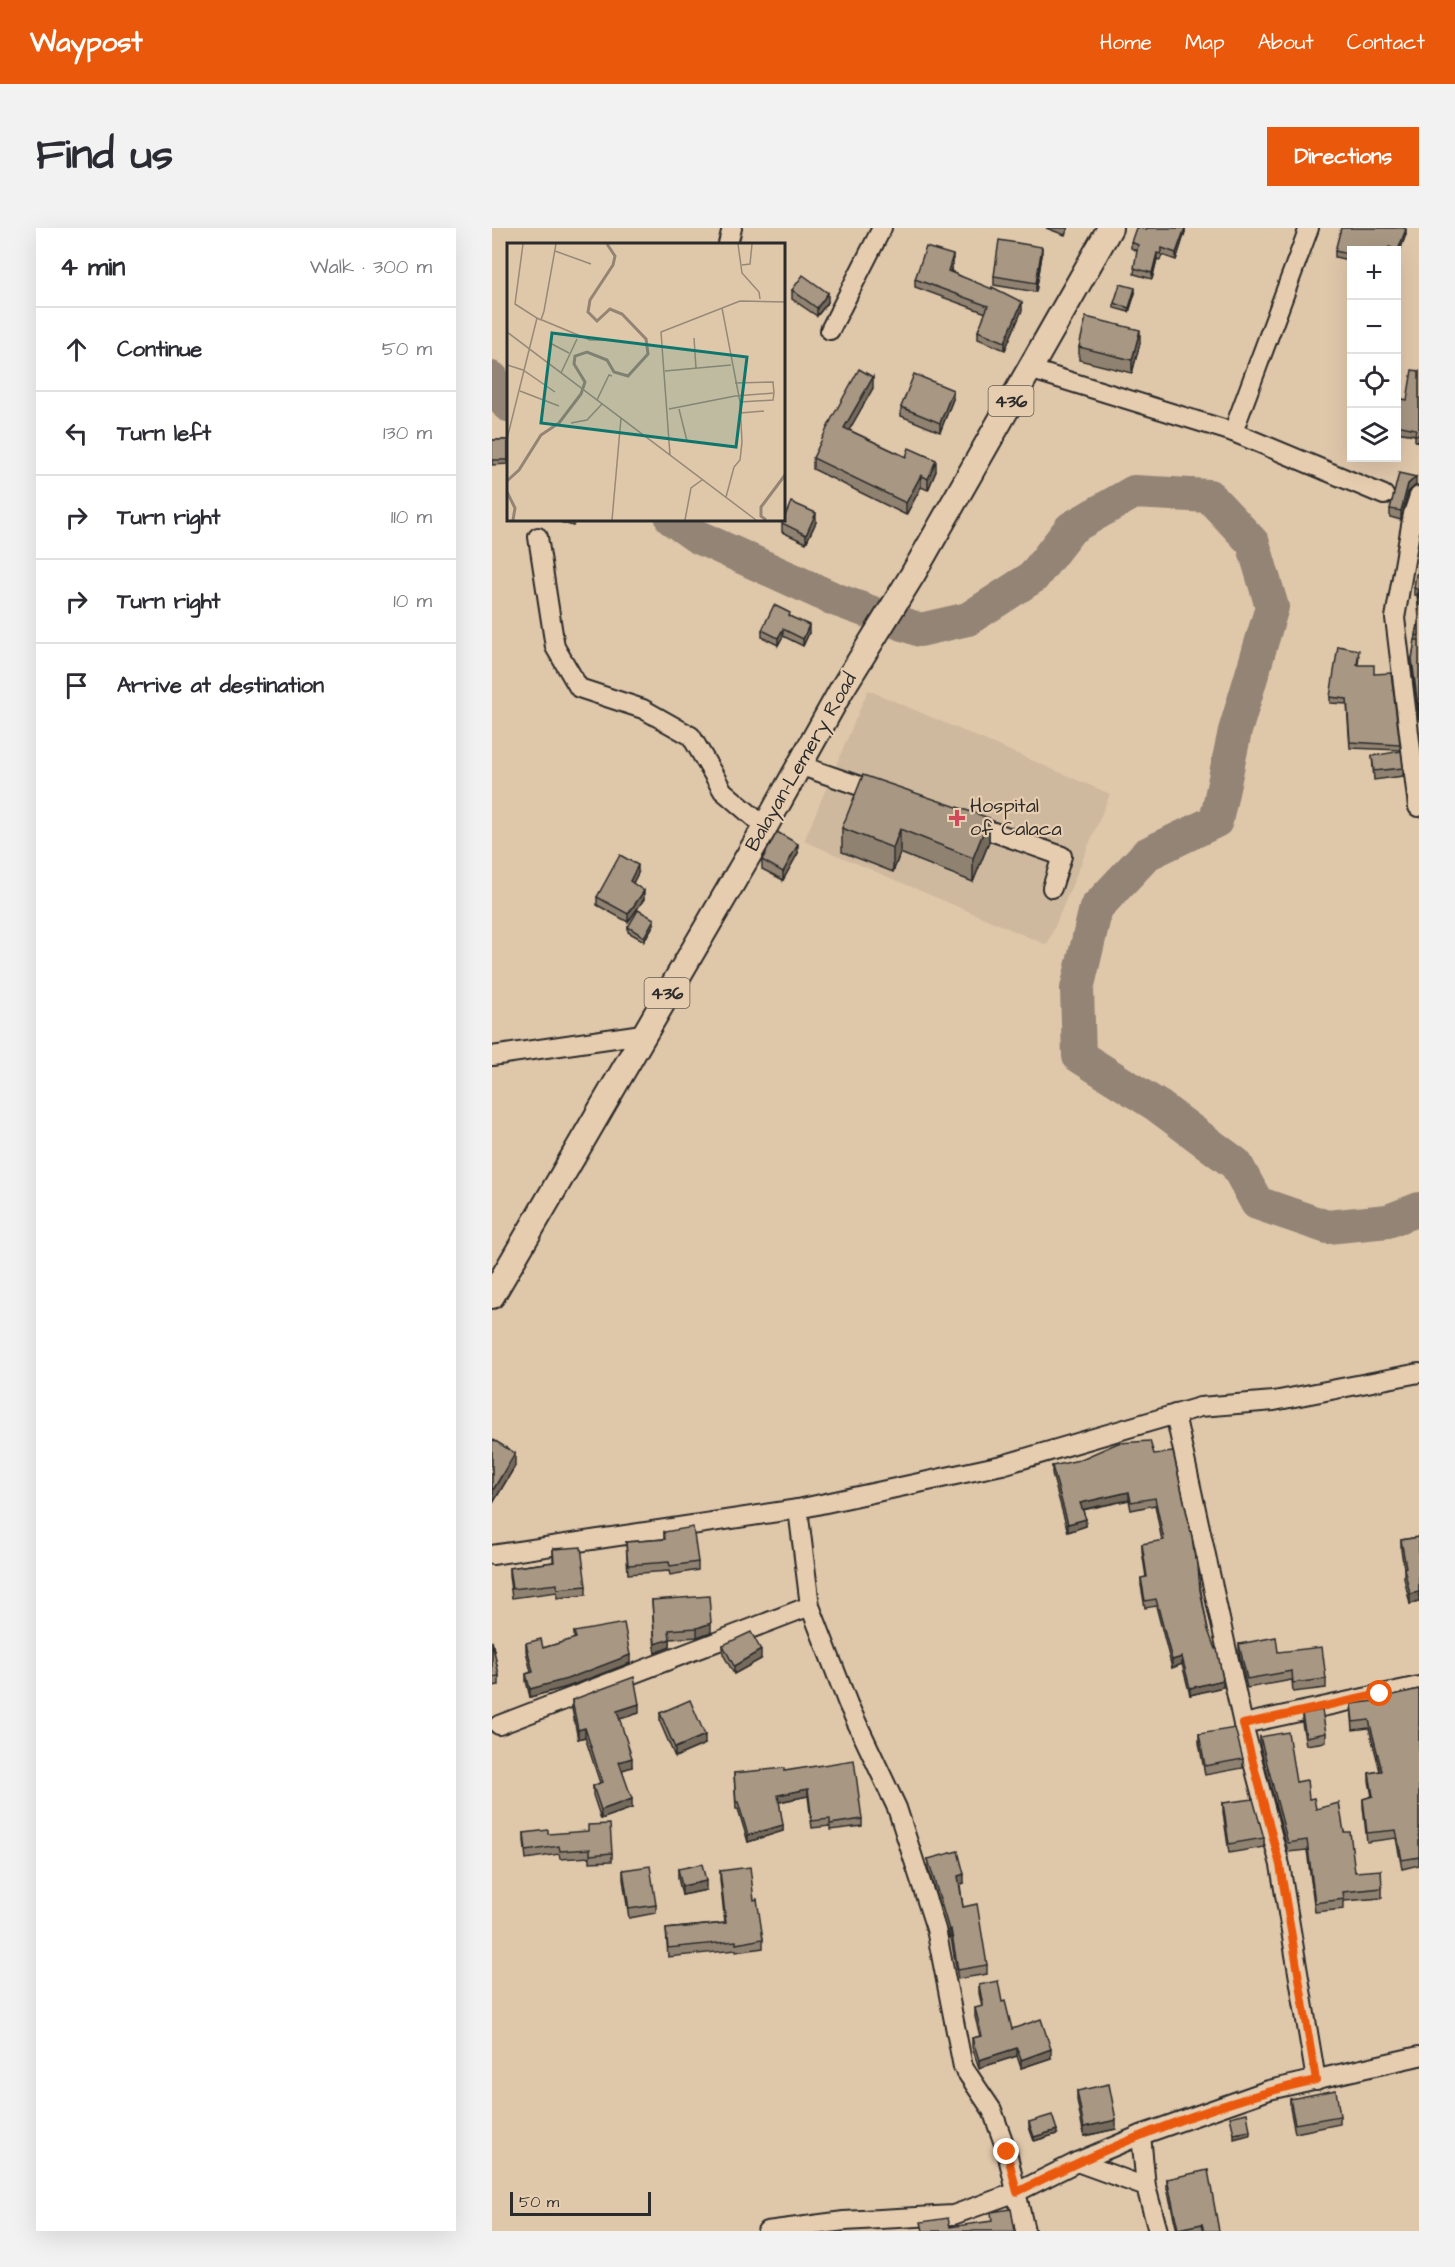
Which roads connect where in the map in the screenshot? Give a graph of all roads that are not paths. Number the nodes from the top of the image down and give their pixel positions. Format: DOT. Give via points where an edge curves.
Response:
graph roads {
  1 [pos="732,228"];
  2 [pos="882,228"];
  3 [pos="1110,228"];
  4 [pos="1309,228"];
  5 [pos="729,243"];
  6 [pos="830,330"];
  7 [pos="1029,369"];
  8 [pos="1233,432"];
  9 [pos="1384,495"];
  10 [pos="1419,496"];
  11 [pos="538,537"];
  12 [pos="800,765"];
  13 [pos="898,799"];
  14 [pos="1418,807"];
  15 [pos="953,818"];
  16 [pos="765,827"];
  17 [pos="1052,888"];
  18 [pos="642,1034"];
  19 [pos="492,1056"];
  20 [pos="492,1296"];
  21 [pos="1419,1373"];
  22 [pos="1175,1414"];
  23 [pos="798,1509"];
  24 [pos="492,1555"];
  25 [pos="810,1606"];
  26 [pos="1419,1686"];
  27 [pos="1243,1724"];
  28 [pos="499,1725"];
  29 [pos="1419,2056"];
  30 [pos="1316,2080"];
  31 [pos="1141,2135"];
  32 [pos="1077,2162"];
  33 [pos="1146,2187"];
  34 [pos="1017,2192"];
  35 [pos="954,2223"];
  36 [pos="845,2226"];
  37 [pos="767,2231"];
  38 [pos="1024,2231"];
  39 [pos="1158,2231"];
  1 -- 5 [label="street"];
  2 -- 6 [label="street"];
  3 -- 7 [label="main road, Balayan-Lemery Road / 436"];
  4 -- 8 [label="street"];
  7 -- 8 [label="street"];
  7 -- 12 [label="main road, Balayan-Lemery Road / 436"];
  8 -- 9 [label="street"];
  10 -- 14 [label="street" via="1395,618"];
  11 -- 16 [label="street" via="555,647 579,688 644,710 691,736 723,791"];
  12 -- 13 [label="street"];
  12 -- 16 [label="main road, Balayan-Lemery Road / 436"];
  15 -- 17 [label="street" via="1062,856"];
  16 -- 18 [label="main road, Balayan-Lemery Road / 436"];
  18 -- 19 [label="street"];
  18 -- 20 [label="main road, Balayan-Lemery Road / 436"];
  21 -- 22 [label="street" via="1274,1401 1200,1407"];
  22 -- 23 [label="street" via="1002,1465"];
  22 -- 27 [label="street"];
  23 -- 24 [label="street"];
  23 -- 25 [label="street"];
  25 -- 28 [label="street"];
  25 -- 34 [label="street" via="848,1704 897,1809 936,1929 963,2067 992,2110"];
  26 -- 27 [label="street"];
  27 -- 30 [label="street" via="1280,1865"];
  29 -- 30 [label="street"];
  30 -- 31 [label="street" via="1269,2090"];
  31 -- 32 [label="street"];
  31 -- 33 [label="street"];
  32 -- 33 [label="street"];
  32 -- 34 [label="street"];
  33 -- 39 [label="street"];
  34 -- 35 [label="street"];
  34 -- 38 [label="street"];
  35 -- 36 [label="street"];
  36 -- 37 [label="street"];
}
